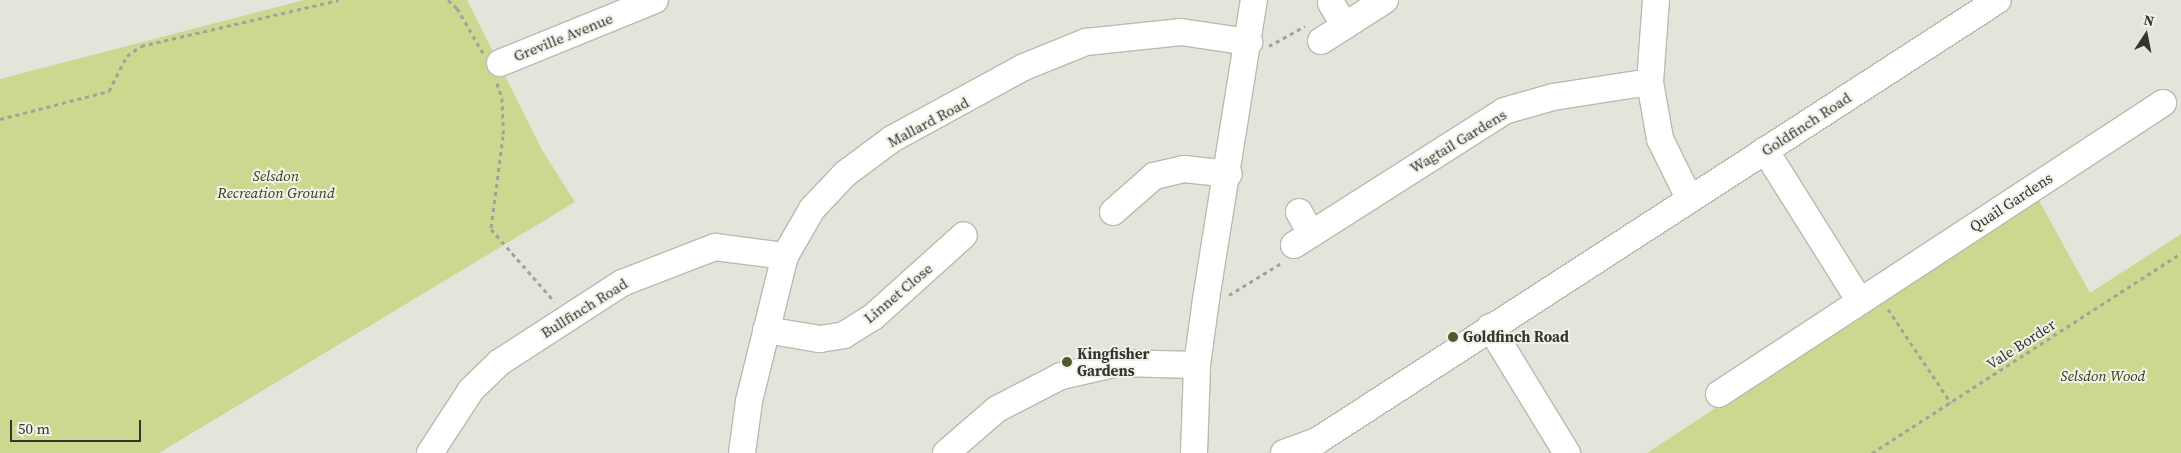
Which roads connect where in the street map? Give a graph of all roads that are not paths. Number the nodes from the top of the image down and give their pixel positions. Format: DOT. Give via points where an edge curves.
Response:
graph roads {
  1 [pos="1254,0"];
  2 [pos="1385,0"];
  3 [pos="1656,0"];
  4 [pos="1998,0"];
  5 [pos="646,2"];
  6 [pos="1331,3"];
  7 [pos="1344,26"];
  8 [pos="1321,41"];
  9 [pos="1248,51"];
  10 [pos="495,65"];
  11 [pos="1650,82"];
  12 [pos="2163,103"];
  13 [pos="1765,150"];
  14 [pos="1229,174"];
  15 [pos="1689,198"];
  16 [pos="1118,200"];
  17 [pos="1301,231"];
  18 [pos="964,235"];
  19 [pos="785,256"];
  20 [pos="1866,295"];
  21 [pos="1490,327"];
  22 [pos="766,330"];
  23 [pos="1197,365"];
  24 [pos="1720,394"];
  25 [pos="430,453"];
  26 [pos="742,453"];
  27 [pos="946,453"];
  28 [pos="1194,453"];
  29 [pos="1284,453"];
  30 [pos="1566,453"];
  1 -- 9 [label="street"];
  2 -- 7 [label="street"];
  3 -- 11 [label="street"];
  4 -- 13 [label="street, Goldfinch Road"];
  5 -- 10 [label="street, Greville Avenue"];
  6 -- 7 [label="street"];
  7 -- 8 [label="street"];
  9 -- 14 [label="street"];
  9 -- 19 [label="street, Mallard Road" via="1181,32 1135,34 1086,42 1024,67 892,139 845,174 812,208"];
  11 -- 15 [label="street" via="1660,139"];
  11 -- 17 [label="street, Wagtail Gardens" via="1553,97 1504,111"];
  12 -- 20 [label="street, Quail Gardens"];
  13 -- 15 [label="street, Goldfinch Road"];
  13 -- 20 [label="street"];
  14 -- 16 [label="street" via="1184,169 1154,176"];
  14 -- 23 [label="street"];
  15 -- 21 [label="street, Goldfinch Road"];
  18 -- 22 [label="street, Linnet Close" via="873,317 844,335 820,339"];
  19 -- 22 [label="street, Mallard Road"];
  19 -- 25 [label="street, Bullfinch Road" via="715,247 650,269 500,362 471,390"];
  20 -- 24 [label="street, Quail Gardens"];
  21 -- 29 [label="street, Goldfinch Road" via="1317,441"];
  21 -- 30 [label="street"];
  22 -- 26 [label="street, Mallard Road"];
  23 -- 27 [label="street" via="1119,363 1061,376 997,410"];
  23 -- 28 [label="street"];
}
